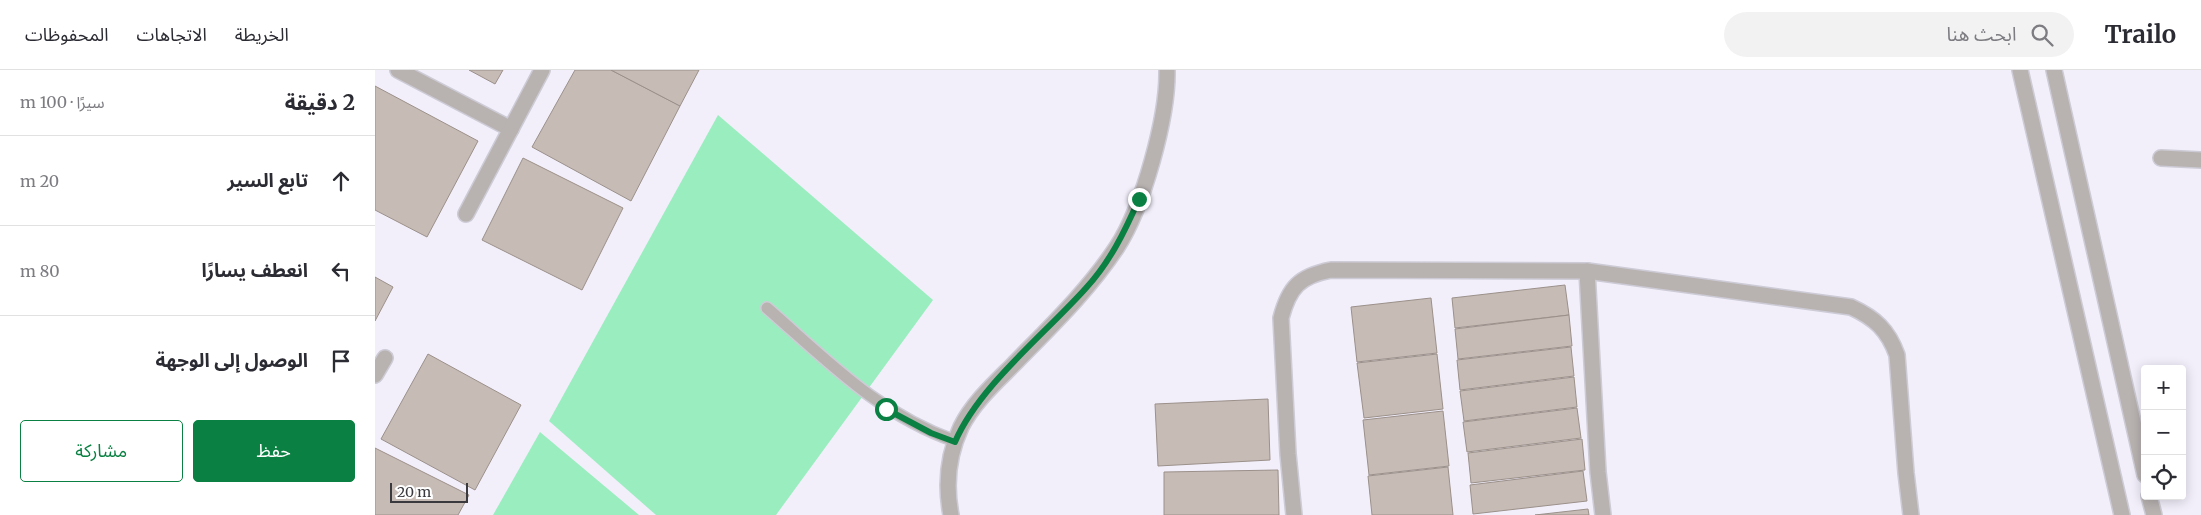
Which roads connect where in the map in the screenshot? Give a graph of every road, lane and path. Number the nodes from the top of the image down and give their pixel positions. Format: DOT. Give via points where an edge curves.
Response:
graph roads {
  1 [pos="398,70"];
  2 [pos="541,70"];
  3 [pos="1167,70"];
  4 [pos="2020,70"];
  5 [pos="2054,70"];
  6 [pos="511,130"];
  7 [pos="2161,158"];
  8 [pos="2201,160"];
  9 [pos="466,214"];
  10 [pos="1587,270"];
  11 [pos="767,308"];
  12 [pos="385,358"];
  13 [pos="375,375"];
  14 [pos="955,442"];
  15 [pos="2141,457"];
  16 [pos="2150,500"];
  17 [pos="951,515"];
  18 [pos="1294,515"];
  19 [pos="1603,515"];
  20 [pos="1911,515"];
  21 [pos="2122,515"];
  22 [pos="2154,515"];
  1 -- 6 [label="street"];
  2 -- 6 [label="street"];
  3 -- 14 [label="street" via="1167,93 1156,147 1139,199 1118,245 1088,286 973,408"];
  4 -- 21 [label="street"];
  5 -- 15 [label="street"];
  6 -- 9 [label="street"];
  7 -- 8 [label="street"];
  10 -- 18 [label="street" via="1331,270 1313,274 1297,284 1285,299 1281,318"];
  10 -- 19 [label="street"];
  10 -- 20 [label="street" via="1835,304 1867,314 1881,325 1897,355"];
  11 -- 14 [label="lane" via="886,409"];
  12 -- 13 [label="street"];
  14 -- 17 [label="street" via="947,479"];
  16 -- 22 [label="street"];
}
